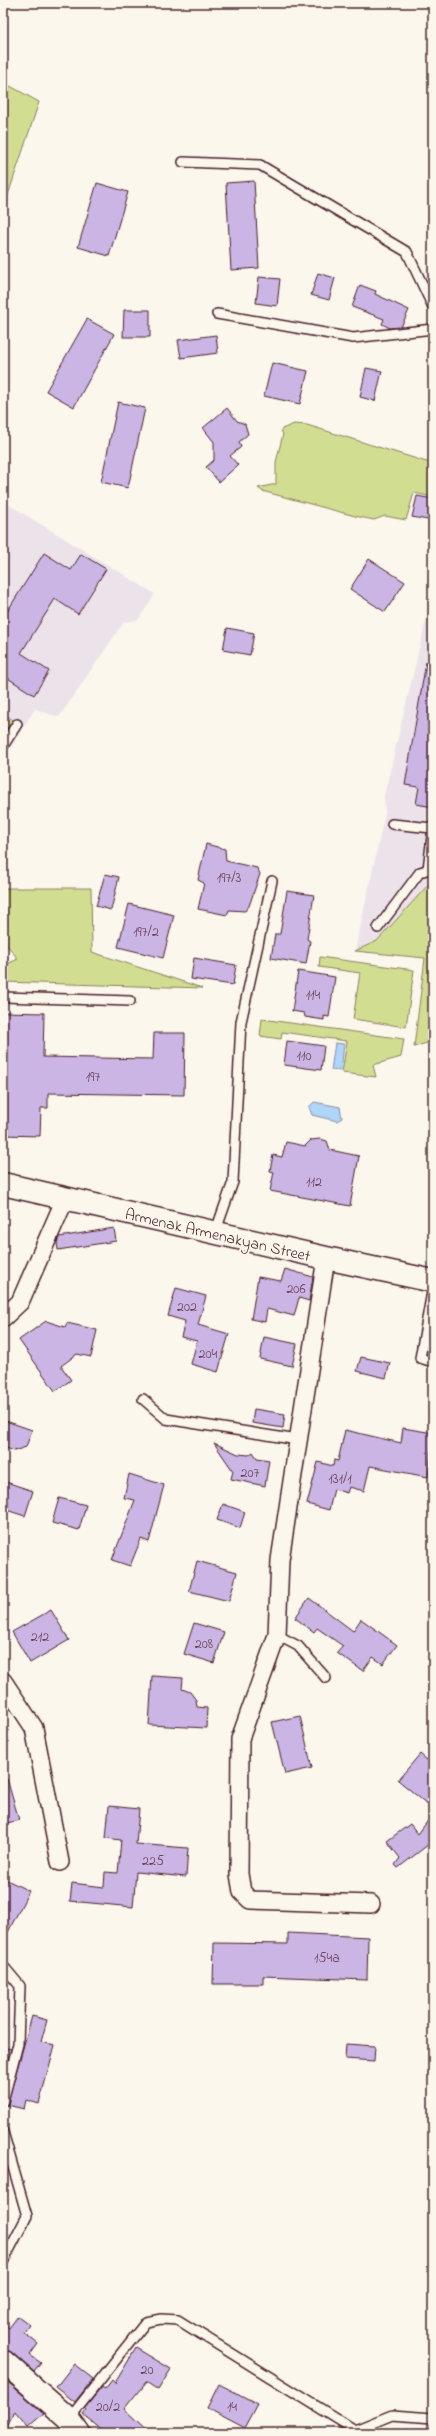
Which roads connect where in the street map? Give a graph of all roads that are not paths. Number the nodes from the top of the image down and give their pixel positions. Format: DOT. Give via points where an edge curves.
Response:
graph roads {
  1 [pos="183,162"];
  2 [pos="433,307"];
  3 [pos="217,314"];
  4 [pos="433,329"];
  5 [pos="17,724"];
  6 [pos="3,746"];
  7 [pos="392,824"];
  8 [pos="433,828"];
  9 [pos="430,868"];
  10 [pos="272,881"];
  11 [pos="378,928"];
  12 [pos="3,997"];
  13 [pos="130,1001"];
  14 [pos="3,1184"];
  15 [pos="65,1198"];
  16 [pos="215,1233"];
  17 [pos="326,1258"];
  18 [pos="433,1281"];
  19 [pos="433,1286"];
  20 [pos="3,1318"];
  21 [pos="433,1362"];
  22 [pos="143,1400"];
  23 [pos="298,1440"];
  24 [pos="277,1635"];
  25 [pos="326,1678"];
  26 [pos="3,1681"];
  27 [pos="60,1862"];
  28 [pos="371,1904"];
  29 [pos="5,1968"];
  30 [pos="3,2101"];
  31 [pos="3,2132"];
  32 [pos="3,2262"];
  33 [pos="3,2361"];
  34 [pos="433,2418"];
  35 [pos="74,2426"];
  1 -- 2 [label="lane" via="260,165 407,252"];
  3 -- 4 [label="lane" via="353,338"];
  5 -- 6 [label="lane"];
  7 -- 8 [label="lane"];
  8 -- 9 [label="lane"];
  9 -- 11 [label="lane" via="420,872"];
  10 -- 16 [label="lane" via="241,1022 233,1182"];
  12 -- 13 [label="lane"];
  14 -- 15 [label="main road, Armenak Armenakyan Street"];
  15 -- 16 [label="main road, Armenak Armenakyan Street"];
  15 -- 20 [label="street" via="20,1302"];
  16 -- 17 [label="main road, Armenak Armenakyan Street"];
  17 -- 18 [label="main road, Armenak Armenakyan Street"];
  17 -- 23 [label="street"];
  19 -- 21 [label="lane" via="420,1358"];
  22 -- 23 [label="lane" via="166,1419"];
  23 -- 24 [label="street" via="280,1560"];
  24 -- 25 [label="lane" via="298,1646"];
  24 -- 28 [label="street" via="240,1739 240,1888 250,1900"];
  26 -- 27 [label="street" via="34,1728"];
  29 -- 30 [label="lane" via="20,1986 20,1992 18,2044"];
  31 -- 32 [label="lane" via="27,2216"];
  33 -- 35 [label="main road"];
  34 -- 35 [label="lane" via="392,2415 355,2430 178,2320 161,2318 146,2322"];
}
